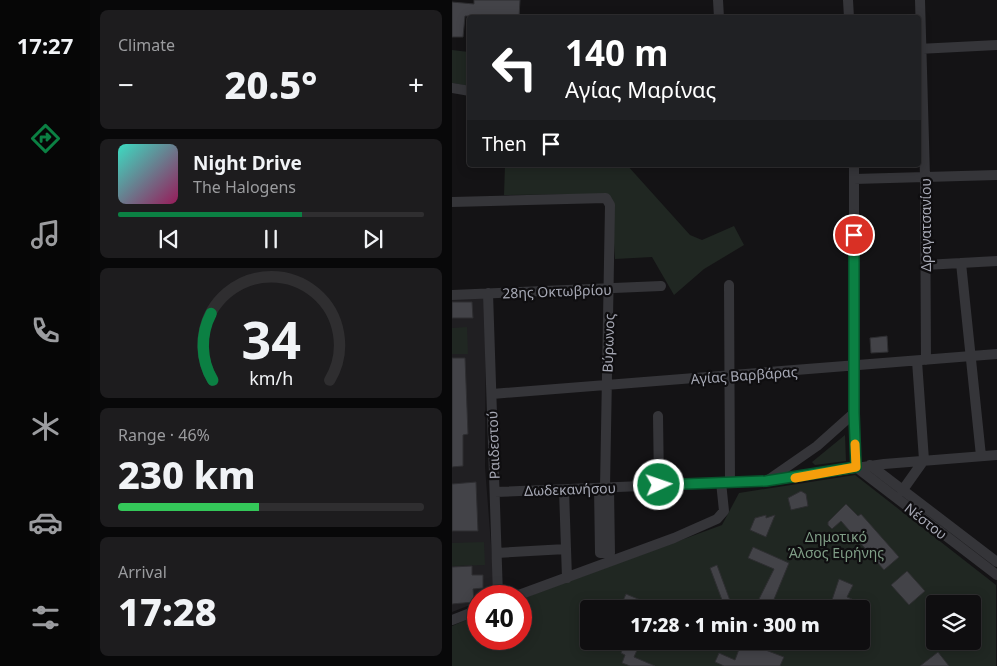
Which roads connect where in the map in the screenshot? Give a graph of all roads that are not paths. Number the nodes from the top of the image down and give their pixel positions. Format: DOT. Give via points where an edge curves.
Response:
graph roads {
  1 [pos="718,0"];
  2 [pos="848,0"];
  3 [pos="920,0"];
  4 [pos="720,15"];
  5 [pos="849,15"];
  6 [pos="920,15"];
  7 [pos="996,45"];
  8 [pos="921,49"];
  9 [pos="452,88"];
  10 [pos="467,90"];
  11 [pos="921,92"];
  12 [pos="854,167"];
  13 [pos="996,176"];
  14 [pos="925,177"];
  15 [pos="854,179"];
  16 [pos="452,202"];
  17 [pos="996,261"];
  18 [pos="961,263"];
  19 [pos="925,265"];
  20 [pos="729,285"];
  21 [pos="661,286"];
  22 [pos="609,290"];
  23 [pos="488,294"];
  24 [pos="452,295"];
  25 [pos="996,354"];
  26 [pos="970,356"];
  27 [pos="921,360"];
  28 [pos="854,366"];
  29 [pos="730,376"];
  30 [pos="606,385"];
  31 [pos="492,394"];
  32 [pos="854,413"];
  33 [pos="658,416"];
  34 [pos="996,455"];
  35 [pos="981,456"];
  36 [pos="924,460"];
  37 [pos="870,465"];
  38 [pos="856,467"];
  39 [pos="766,481"];
  40 [pos="726,482"];
  41 [pos="659,485"];
  42 [pos="604,488"];
  43 [pos="564,490"];
  44 [pos="902,490"];
  45 [pos="495,492"];
  46 [pos="566,549"];
  47 [pos="497,553"];
  48 [pos="606,558"];
  49 [pos="996,562"];
  50 [pos="996,575"];
  51 [pos="567,578"];
  52 [pos="498,585"];
  53 [pos="532,590"];
  54 [pos="467,614"];
  55 [pos="452,620"];
  1 -- 4 [label="street"];
  2 -- 5 [label="street"];
  3 -- 6 [label="street, Δραγατσανίου"];
  7 -- 8 [label="street"];
  9 -- 10 [label="street"];
  11 -- 14 [label="street, Δραγατσανίου"];
  12 -- 15 [label="street"];
  13 -- 14 [label="street"];
  14 -- 15 [label="street"];
  14 -- 19 [label="street, Δραγατσανίου"];
  15 -- 28 [label="street"];
  16 -- 22 [label="street, Βύρωνος" via="606,198 610,205"];
  17 -- 18 [label="street"];
  18 -- 19 [label="street"];
  18 -- 26 [label="street"];
  19 -- 27 [label="street, Δραγατσανίου"];
  20 -- 29 [label="street"];
  21 -- 22 [label="street, 28ης Οκτωβρίου"];
  22 -- 23 [label="street, 28ης Οκτωβρίου"];
  22 -- 30 [label="street, Βύρωνος"];
  23 -- 24 [label="street, 28ης Οκτωβρίου"];
  23 -- 31 [label="street, Ραιδεστού"];
  25 -- 26 [label="street, Αγίας Βαρβάρας"];
  26 -- 27 [label="street, Αγίας Βαρβάρας"];
  26 -- 35 [label="street"];
  27 -- 28 [label="street, Αγίας Βαρβάρας"];
  27 -- 36 [label="street, Δραγατσανίου"];
  28 -- 29 [label="street, Αγίας Βαρβάρας"];
  28 -- 32 [label="street"];
  29 -- 30 [label="street, Αγίας Βαρβάρας"];
  29 -- 40 [label="street"];
  30 -- 31 [label="street, Αγίας Βαρβάρας"];
  30 -- 42 [label="street, Βύρωνος"];
  31 -- 45 [label="street, Ραιδεστού"];
  32 -- 38 [label="street"];
  32 -- 39 [label="street" via="817,446"];
  33 -- 41 [label="street"];
  34 -- 35 [label="street, Δωδεκανήσου"];
  35 -- 36 [label="street, Δωδεκανήσου"];
  36 -- 37 [label="street, Δωδεκανήσου"];
  36 -- 44 [label="street"];
  37 -- 38 [label="street, Δωδεκανήσου"];
  37 -- 44 [label="street, Νέστου"];
  38 -- 39 [label="street, Δωδεκανήσου"];
  38 -- 50 [label="street, Νέστου"];
  39 -- 40 [label="street, Δωδεκανήσου"];
  40 -- 41 [label="street, Δωδεκανήσου"];
  40 -- 48 [label="street" via="724,511 717,519"];
  41 -- 42 [label="street, Δωδεκανήσου"];
  42 -- 43 [label="street, Δωδεκανήσου"];
  42 -- 48 [label="street, Βύρωνος" via="600,553"];
  43 -- 45 [label="street, Δωδεκανήσου"];
  43 -- 46 [label="street"];
  44 -- 49 [label="street, Νέστου"];
  45 -- 47 [label="street, Ραιδεστού"];
  46 -- 47 [label="street"];
  46 -- 51 [label="street"];
  47 -- 52 [label="street, Ραιδεστού"];
  48 -- 51 [label="street"];
  51 -- 53 [label="street"];
  54 -- 55 [label="street"];
}
